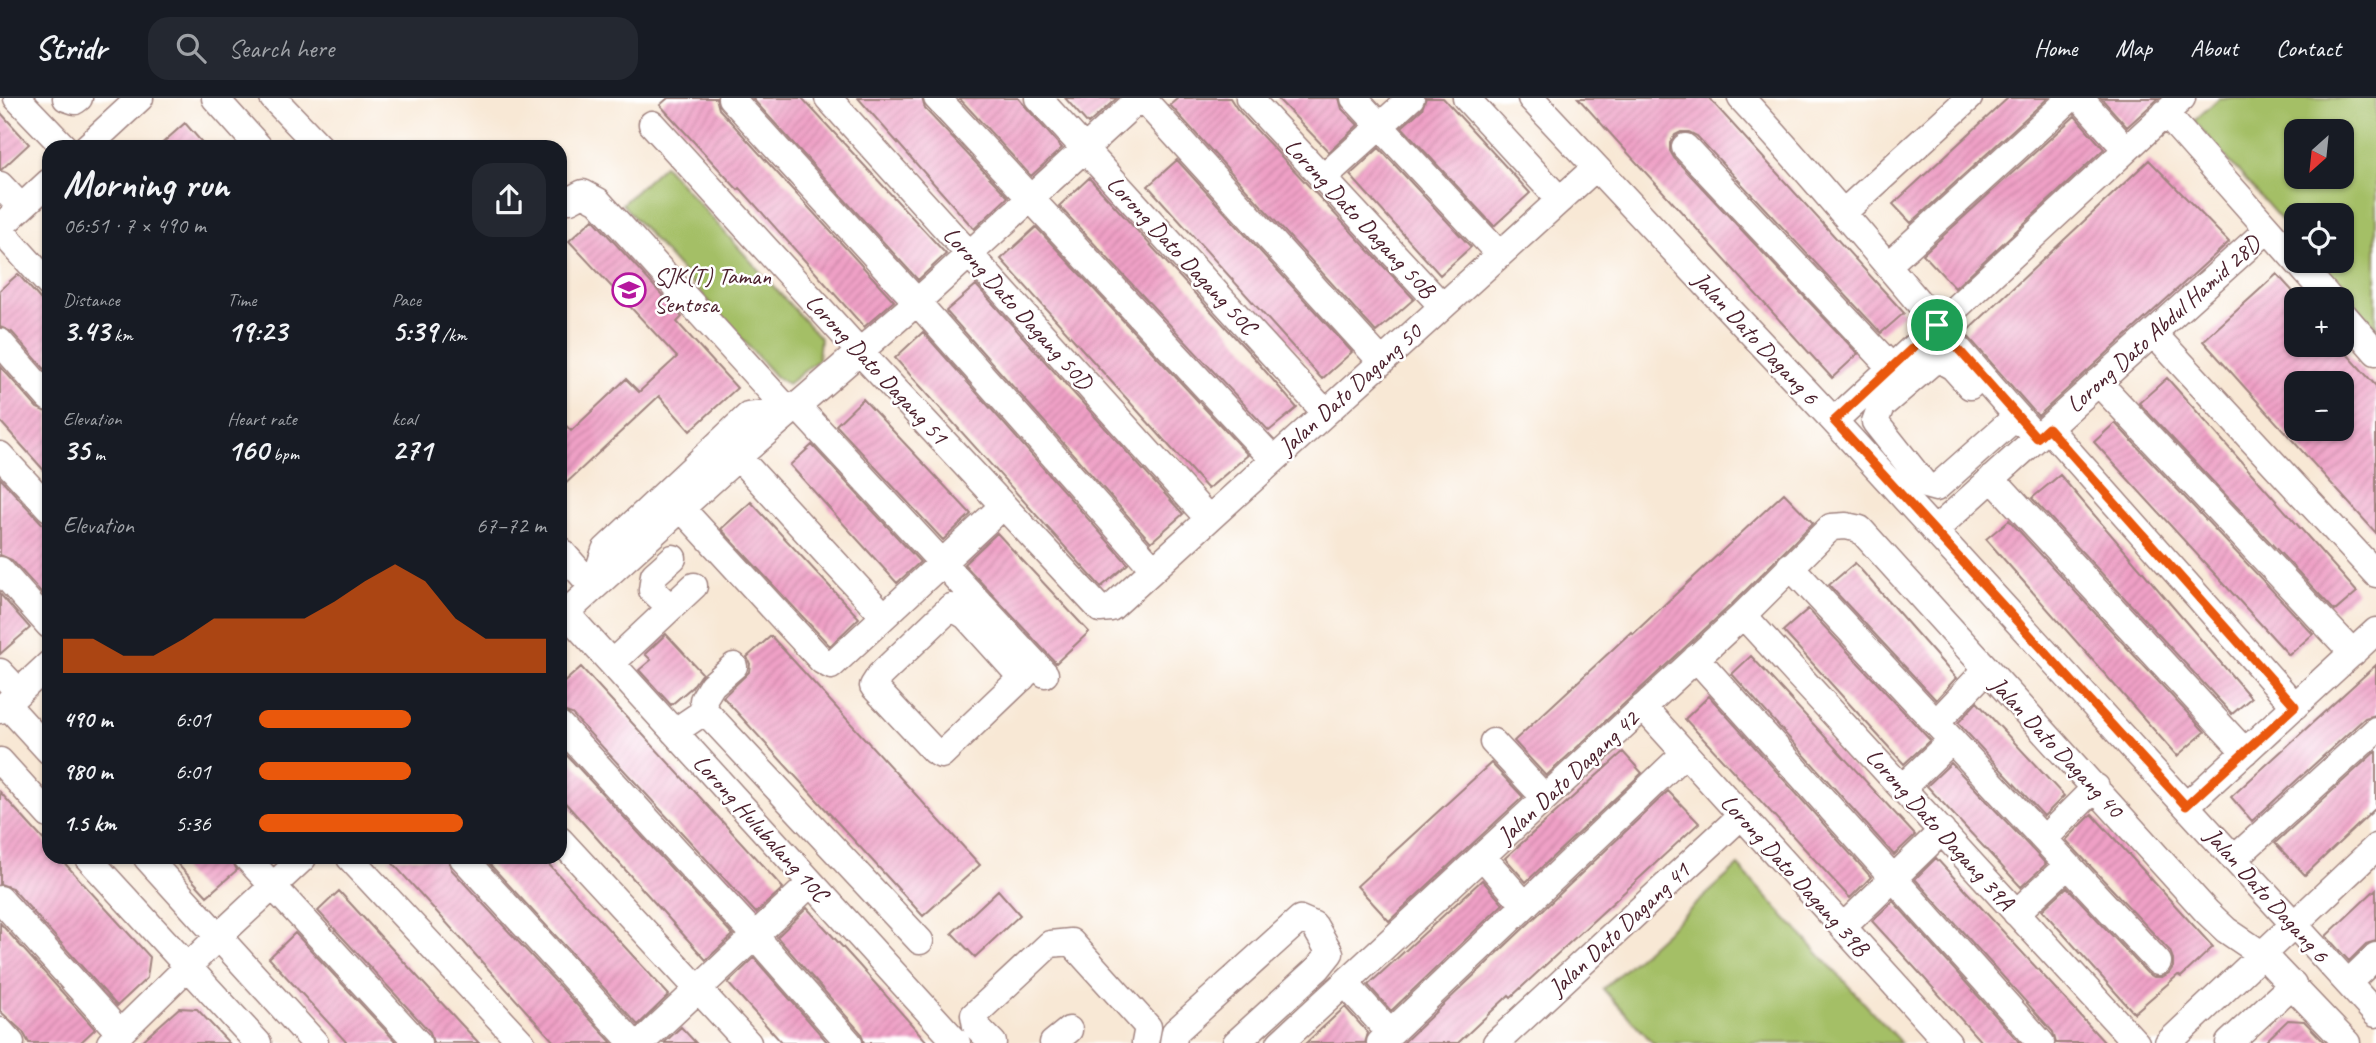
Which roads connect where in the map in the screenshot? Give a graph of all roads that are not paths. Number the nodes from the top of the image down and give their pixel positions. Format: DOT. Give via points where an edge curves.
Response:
graph roads {
  1 [pos="17,98"];
  2 [pos="66,98"];
  3 [pos="79,98"];
  4 [pos="140,98"];
  5 [pos="215,98"];
  6 [pos="273,98"];
  7 [pos="731,98"];
  8 [pos="828,98"];
  9 [pos="937,98"];
  10 [pos="1038,98"];
  11 [pos="1141,98"];
  12 [pos="1249,98"];
  13 [pos="1354,98"];
  14 [pos="1410,98"];
  15 [pos="1466,98"];
  16 [pos="1531,98"];
  17 [pos="2071,98"];
  18 [pos="2080,98"];
  19 [pos="1751,102"];
  20 [pos="1954,103"];
  21 [pos="2174,105"];
  22 [pos="652,124"];
  23 [pos="1380,126"];
  24 [pos="57,140"];
  25 [pos="95,140"];
  26 [pos="253,140"];
  27 [pos="313,140"];
  28 [pos="1685,147"];
  29 [pos="1084,149"];
  30 [pos="2126,149"];
  31 [pos="1595,168"];
  32 [pos="1323,178"];
  33 [pos="0,185"];
  34 [pos="42,188"];
  35 [pos="1030,198"];
  36 [pos="570,200"];
  37 [pos="1560,200"];
  38 [pos="22,207"];
  39 [pos="1844,212"];
  40 [pos="0,228"];
  41 [pos="2268,229"];
  42 [pos="969,254"];
  43 [pos="1499,254"];
  44 [pos="1888,265"];
  45 [pos="42,276"];
  46 [pos="2319,287"];
  47 [pos="917,302"];
  48 [pos="1442,306"];
  49 [pos="1937,325"];
  50 [pos="2354,327"];
  51 [pos="2153,333"];
  52 [pos="0,342"];
  53 [pos="859,351"];
  54 [pos="2376,352"];
  55 [pos="1381,361"];
  56 [pos="1892,368"];
  57 [pos="2098,382"];
  58 [pos="42,390"];
  59 [pos="793,408"];
  60 [pos="1325,412"];
  61 [pos="1834,421"];
  62 [pos="2011,421"];
  63 [pos="2042,433"];
  64 [pos="0,455"];
  65 [pos="738,457"];
  66 [pos="1273,459"];
  67 [pos="1992,478"];
  68 [pos="42,500"];
  69 [pos="1003,506"];
  70 [pos="681,508"];
  71 [pos="1208,518"];
  72 [pos="1860,529"];
  73 [pos="1934,531"];
  74 [pos="567,558"];
  75 [pos="673,558"];
  76 [pos="941,563"];
  77 [pos="1790,566"];
  78 [pos="1153,568"];
  79 [pos="0,570"];
  80 [pos="2376,573"];
  81 [pos="694,586"];
  82 [pos="593,587"];
  83 [pos="670,607"];
  84 [pos="1105,610"];
  85 [pos="567,611"];
  86 [pos="1743,615"];
  87 [pos="884,616"];
  88 [pos="42,617"];
  89 [pos="567,619"];
  90 [pos="2376,631"];
  91 [pos="2353,653"];
  92 [pos="1696,659"];
  93 [pos="612,663"];
  94 [pos="734,666"];
  95 [pos="42,670"];
  96 [pos="1986,670"];
  97 [pos="0,672"];
  98 [pos="1034,672"];
  99 [pos="8,702"];
  100 [pos="2295,706"];
  101 [pos="1643,707"];
  102 [pos="705,711"];
  103 [pos="2376,730"];
  104 [pos="674,732"];
  105 [pos="1944,732"];
  106 [pos="567,733"];
  107 [pos="1493,742"];
  108 [pos="42,743"];
  109 [pos="2245,752"];
  110 [pos="1685,753"];
  111 [pos="0,761"];
  112 [pos="2096,787"];
  113 [pos="1902,788"];
  114 [pos="1545,798"];
  115 [pos="2186,806"];
  116 [pos="42,807"];
  117 [pos="1741,816"];
  118 [pos="1942,831"];
  119 [pos="2044,839"];
  120 [pos="2376,847"];
  121 [pos="567,848"];
  122 [pos="1482,856"];
  123 [pos="2234,859"];
  124 [pos="94,864"];
  125 [pos="153,864"];
  126 [pos="253,864"];
  127 [pos="297,864"];
  128 [pos="356,864"];
  129 [pos="469,864"];
  130 [pos="2068,865"];
  131 [pos="1893,878"];
  132 [pos="811,883"];
  133 [pos="273,886"];
  134 [pos="0,899"];
  135 [pos="1525,905"];
  136 [pos="2017,913"];
  137 [pos="2294,924"];
  138 [pos="1843,927"];
  139 [pos="219,936"];
  140 [pos="755,936"];
  141 [pos="919,941"];
  142 [pos="1330,953"];
  143 [pos="2263,955"];
  144 [pos="2376,956"];
  145 [pos="2158,962"];
  146 [pos="188,967"];
  147 [pos="1347,981"];
  148 [pos="2348,983"];
  149 [pos="2293,984"];
  150 [pos="698,990"];
  151 [pos="2376,1014"];
  152 [pos="0,1031"];
  153 [pos="115,1038"];
  154 [pos="1385,1038"];
  155 [pos="11,1043"];
  156 [pos="258,1043"];
  157 [pos="315,1043"];
  158 [pos="418,1043"];
  159 [pos="522,1043"];
  160 [pos="633,1043"];
  161 [pos="641,1043"];
  162 [pos="748,1043"];
  163 [pos="849,1043"];
  164 [pos="957,1043"];
  165 [pos="993,1043"];
  166 [pos="1144,1043"];
  167 [pos="1173,1043"];
  168 [pos="1236,1043"];
  169 [pos="1280,1043"];
  170 [pos="1496,1043"];
  171 [pos="1948,1043"];
  172 [pos="2041,1043"];
  173 [pos="2136,1043"];
  174 [pos="2168,1043"];
  175 [pos="2229,1043"];
  176 [pos="2347,1043"];
  1 -- 24 [label="street"];
  2 -- 3 [label="street"];
  4 -- 25 [label="street"];
  5 -- 26 [label="street"];
  6 -- 27 [label="street"];
  7 -- 47 [label="street"];
  8 -- 42 [label="street, Lorong Dato Dagang 50D"];
  9 -- 35 [label="street"];
  10 -- 29 [label="street, Lorong Dato Dagang 50C"];
  11 -- 29 [label="street"];
  11 -- 55 [label="street"];
  12 -- 32 [label="street, Lorong Dato Dagang 50B"];
  13 -- 23 [label="street"];
  14 -- 23 [label="street"];
  15 -- 37 [label="street"];
  16 -- 31 [label="street, Jalan Dato Dagang 6"];
  17 -- 44 [label="street"];
  18 -- 30 [label="street"];
  19 -- 39 [label="street"];
  20 -- 39 [label="street"];
  21 -- 30 [label="street"];
  21 -- 41 [label="street"];
  22 -- 53 [label="street, Lorong Dato Dagang 51"];
  23 -- 32 [label="street"];
  23 -- 43 [label="street"];
  28 -- 56 [label="street"];
  29 -- 35 [label="street"];
  29 -- 60 [label="street, Lorong Dato Dagang 50C"];
  30 -- 49 [label="street"];
  31 -- 37 [label="street, Jalan Dato Dagang 50"];
  31 -- 61 [label="street, Jalan Dato Dagang 6"];
  32 -- 48 [label="street, Lorong Dato Dagang 50B"];
  33 -- 38 [label="street"];
  34 -- 38 [label="street"];
  35 -- 42 [label="street"];
  35 -- 66 [label="street"];
  36 -- 59 [label="street" via="583,194 598,201"];
  37 -- 43 [label="street, Jalan Dato Dagang 50"];
  38 -- 40 [label="street"];
  39 -- 44 [label="street"];
  40 -- 45 [label="street"];
  41 -- 46 [label="street"];
  41 -- 51 [label="street, Lorong Dato Abdul Hamid 28D"];
  42 -- 47 [label="street"];
  42 -- 71 [label="street, Lorong Dato Dagang 50D"];
  43 -- 48 [label="street, Jalan Dato Dagang 50"];
  44 -- 49 [label="street"];
  47 -- 53 [label="street"];
  47 -- 78 [label="street"];
  48 -- 55 [label="street, Jalan Dato Dagang 50"];
  49 -- 56 [label="street"];
  49 -- 62 [label="street"];
  50 -- 54 [label="street"];
  51 -- 57 [label="street, Lorong Dato Abdul Hamid 28D"];
  51 -- 80 [label="street"];
  52 -- 58 [label="street"];
  53 -- 59 [label="street"];
  53 -- 69 [label="street, Lorong Dato Dagang 51"];
  55 -- 60 [label="street, Jalan Dato Dagang 50"];
  56 -- 61 [label="street"];
  57 -- 63 [label="street, Lorong Dato Abdul Hamid 28D"];
  57 -- 91 [label="street"];
  59 -- 65 [label="street"];
  59 -- 76 [label="street"];
  59 -- 82 [label="street" via="748,416 605,550"];
  60 -- 66 [label="street, Jalan Dato Dagang 50"];
  61 -- 73 [label="street, Jalan Dato Dagang 6"];
  62 -- 62 [label="street" via="1936,488 1925,485 1875,422 1881,406 1937,358 1953,367"];
  62 -- 63 [label="street"];
  63 -- 67 [label="street, Lorong Dato Abdul Hamid 28D"];
  63 -- 100 [label="street"];
  64 -- 68 [label="street"];
  65 -- 70 [label="street"];
  65 -- 87 [label="street"];
  66 -- 71 [label="street, Jalan Dato Dagang 50"];
  67 -- 73 [label="street, Lorong Dato Abdul Hamid 28D"];
  67 -- 109 [label="street"];
  69 -- 76 [label="street"];
  69 -- 84 [label="street, Lorong Dato Dagang 51"];
  70 -- 82 [label="street"];
  70 -- 87 [label="street" via="831,666"];
  71 -- 78 [label="street, Jalan Dato Dagang 50"];
  72 -- 77 [label="street, Jalan Dato Dagang 42" via="1831,527"];
  72 -- 96 [label="street, Jalan Dato Dagang 40"];
  73 -- 115 [label="street, Jalan Dato Dagang 6"];
  74 -- 82 [label="street"];
  75 -- 83 [label="street" via="654,575 652,590"];
  76 -- 87 [label="street"];
  76 -- 98 [label="street"];
  77 -- 86 [label="street, Jalan Dato Dagang 42"];
  77 -- 105 [label="street"];
  78 -- 84 [label="street, Jalan Dato Dagang 50"];
  79 -- 88 [label="street"];
  81 -- 83 [label="street"];
  82 -- 85 [label="street"];
  83 -- 93 [label="street"];
  86 -- 92 [label="street, Jalan Dato Dagang 42"];
  86 -- 113 [label="street, Lorong Dato Dagang 39A"];
  89 -- 93 [label="street, Lorong Hulubalang 10C"];
  90 -- 91 [label="street"];
  91 -- 100 [label="street"];
  92 -- 101 [label="street, Jalan Dato Dagang 42"];
  92 -- 131 [label="street"];
  93 -- 104 [label="street, Lorong Hulubalang 10C"];
  94 -- 102 [label="street" via="712,685 703,699"];
  95 -- 99 [label="street"];
  96 -- 105 [label="street"];
  96 -- 112 [label="street, Jalan Dato Dagang 40"];
  97 -- 99 [label="street"];
  98 -- 98 [label="street" via="941,755 873,686 951,607"];
  99 -- 108 [label="street"];
  100 -- 109 [label="street"];
  101 -- 110 [label="street, Lorong Dato Dagang 39B"];
  101 -- 114 [label="street, Jalan Dato Dagang 42"];
  102 -- 104 [label="street"];
  102 -- 141 [label="street"];
  103 -- 123 [label="street"];
  104 -- 132 [label="street, Lorong Hulubalang 10C"];
  105 -- 113 [label="street"];
  105 -- 119 [label="street"];
  106 -- 140 [label="street"];
  107 -- 114 [label="street"];
  109 -- 115 [label="street"];
  110 -- 117 [label="street, Lorong Dato Dagang 39B"];
  110 -- 135 [label="street"];
  111 -- 116 [label="street"];
  112 -- 119 [label="street"];
  112 -- 143 [label="street, Jalan Dato Dagang 40" via="2225,930"];
  113 -- 118 [label="street, Lorong Dato Dagang 39A"];
  114 -- 122 [label="street, Jalan Dato Dagang 42"];
  115 -- 123 [label="street, Jalan Dato Dagang 6"];
  117 -- 138 [label="street, Lorong Dato Dagang 39B"];
  117 -- 170 [label="street, Jalan Dato Dagang 41"];
  118 -- 131 [label="street"];
  118 -- 136 [label="street, Lorong Dato Dagang 39A"];
  119 -- 130 [label="street"];
  120 -- 137 [label="street"];
  121 -- 150 [label="street"];
  122 -- 135 [label="street"];
  122 -- 147 [label="street, Jalan Dato Dagang 42"];
  123 -- 137 [label="street, Jalan Dato Dagang 6"];
  124 -- 146 [label="street"];
  125 -- 139 [label="street"];
  126 -- 133 [label="street"];
  127 -- 133 [label="street"];
  128 -- 159 [label="street"];
  129 -- 160 [label="street"];
  130 -- 136 [label="street"];
  130 -- 145 [label="street"];
  131 -- 138 [label="street"];
  131 -- 172 [label="street"];
  132 -- 140 [label="street"];
  132 -- 164 [label="street, Lorong Hulubalang 10C"];
  133 -- 139 [label="street"];
  133 -- 158 [label="street"];
  134 -- 153 [label="street"];
  135 -- 154 [label="street"];
  136 -- 173 [label="street, Lorong Dato Dagang 39A"];
  137 -- 143 [label="street"];
  137 -- 148 [label="street, Jalan Dato Dagang 6"];
  138 -- 171 [label="street, Lorong Dato Dagang 39B"];
  139 -- 146 [label="street"];
  139 -- 157 [label="street"];
  140 -- 150 [label="street"];
  140 -- 163 [label="street"];
  142 -- 147 [label="street"];
  142 -- 167 [label="street" via="1314,925 1300,919 1175,1032"];
  142 -- 168 [label="street"];
  143 -- 149 [label="street, Jalan Dato Dagang 40"];
  143 -- 174 [label="street"];
  144 -- 148 [label="street"];
  146 -- 153 [label="street"];
  146 -- 156 [label="street"];
  147 -- 154 [label="street"];
  147 -- 169 [label="street, Jalan Dato Dagang 42"];
  148 -- 151 [label="street, Jalan Dato Dagang 6"];
  149 -- 175 [label="street"];
  149 -- 176 [label="street, Jalan Dato Dagang 40"];
  150 -- 161 [label="street"];
  150 -- 162 [label="street"];
  152 -- 155 [label="street"];
  165 -- 166 [label="street" via="976,1026 974,1015 1050,944 1070,942 1147,1027"];
}
